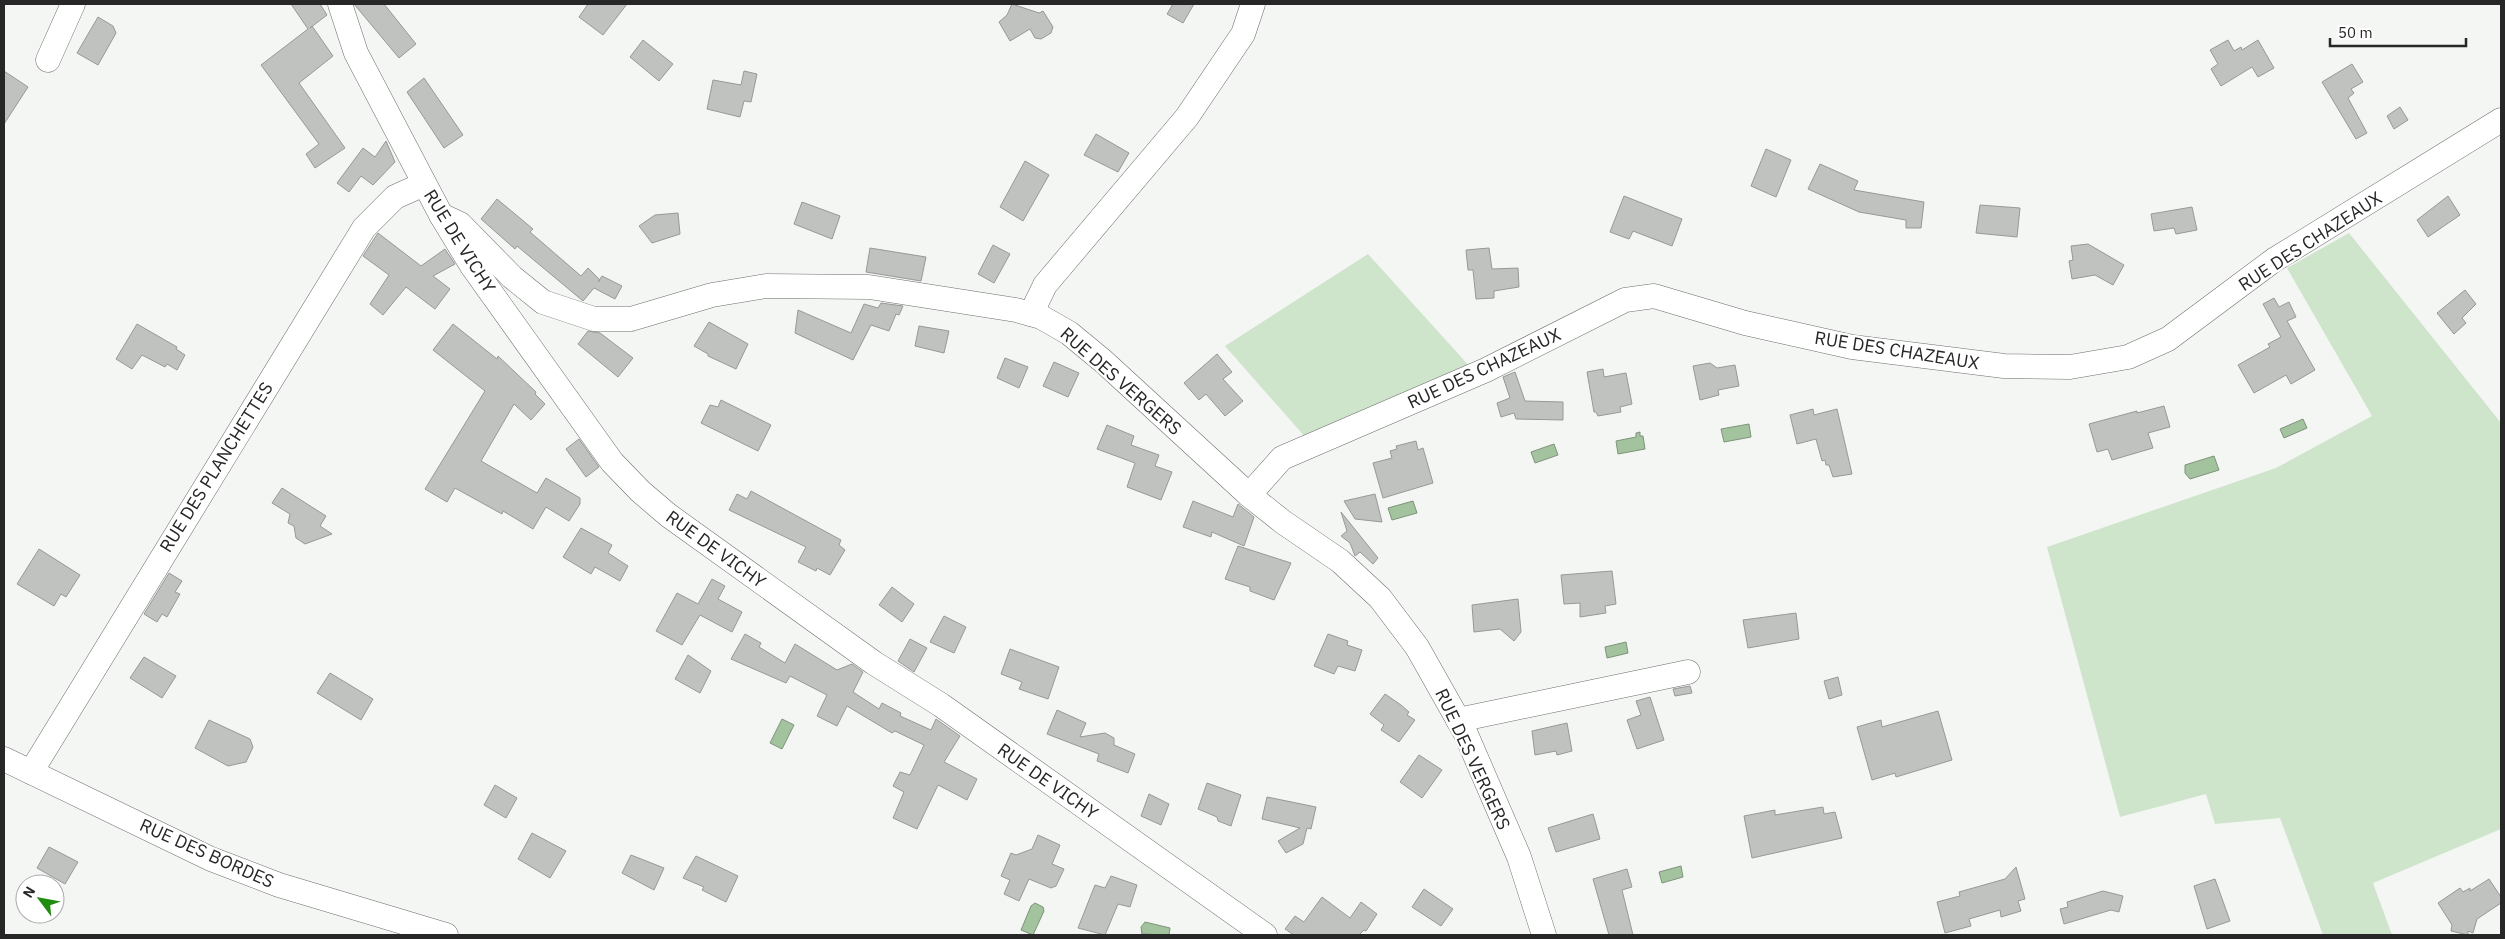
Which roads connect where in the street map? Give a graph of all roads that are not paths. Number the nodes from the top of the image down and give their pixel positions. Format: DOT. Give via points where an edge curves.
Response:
graph roads {
  1 [pos="73,4"];
  2 [pos="340,4"];
  3 [pos="1253,4"];
  4 [pos="48,60"];
  5 [pos="2501,120"];
  6 [pos="424,184"];
  7 [pos="441,215"];
  8 [pos="1031,314"];
  9 [pos="1249,495"];
  10 [pos="1688,672"];
  11 [pos="1458,720"];
  12 [pos="4,759"];
  13 [pos="31,772"];
  14 [pos="446,935"];
  15 [pos="1265,935"];
  16 [pos="1544,935"];
  1 -- 4 [label="street"];
  2 -- 6 [label="street, RUE DE VICHY" via="356,53"];
  3 -- 8 [label="street" via="1243,34 1187,117 1045,285"];
  5 -- 9 [label="street, RUE DES CHAZEAUX" via="2274,260 2168,339 2128,357 2070,367 2004,366 1852,347 1745,323 1654,296 1625,300 1486,370 1282,458"];
  6 -- 7 [label="street, RUE DE VICHY"];
  6 -- 13 [label="street, RUE DES PLANCHETTES" via="395,197 364,228"];
  7 -- 8 [label="street, RUE DES VERGERS" via="460,224 512,277 543,302 594,319 631,319 712,295 766,286 868,287"];
  7 -- 15 [label="street, RUE DE VICHY" via="472,266 573,408 612,462 640,491 668,515 874,663 941,705"];
  8 -- 9 [label="street, RUE DES VERGERS" via="1069,333"];
  9 -- 11 [label="street, RUE DES VERGERS" via="1340,560 1380,598 1416,647"];
  10 -- 11 [label="street"];
  11 -- 16 [label="street, RUE DES VERGERS" via="1519,857"];
  12 -- 13 [label="street, RUE DES BORDES"];
  13 -- 14 [label="street, RUE DES BORDES" via="211,859 279,885"];
}
